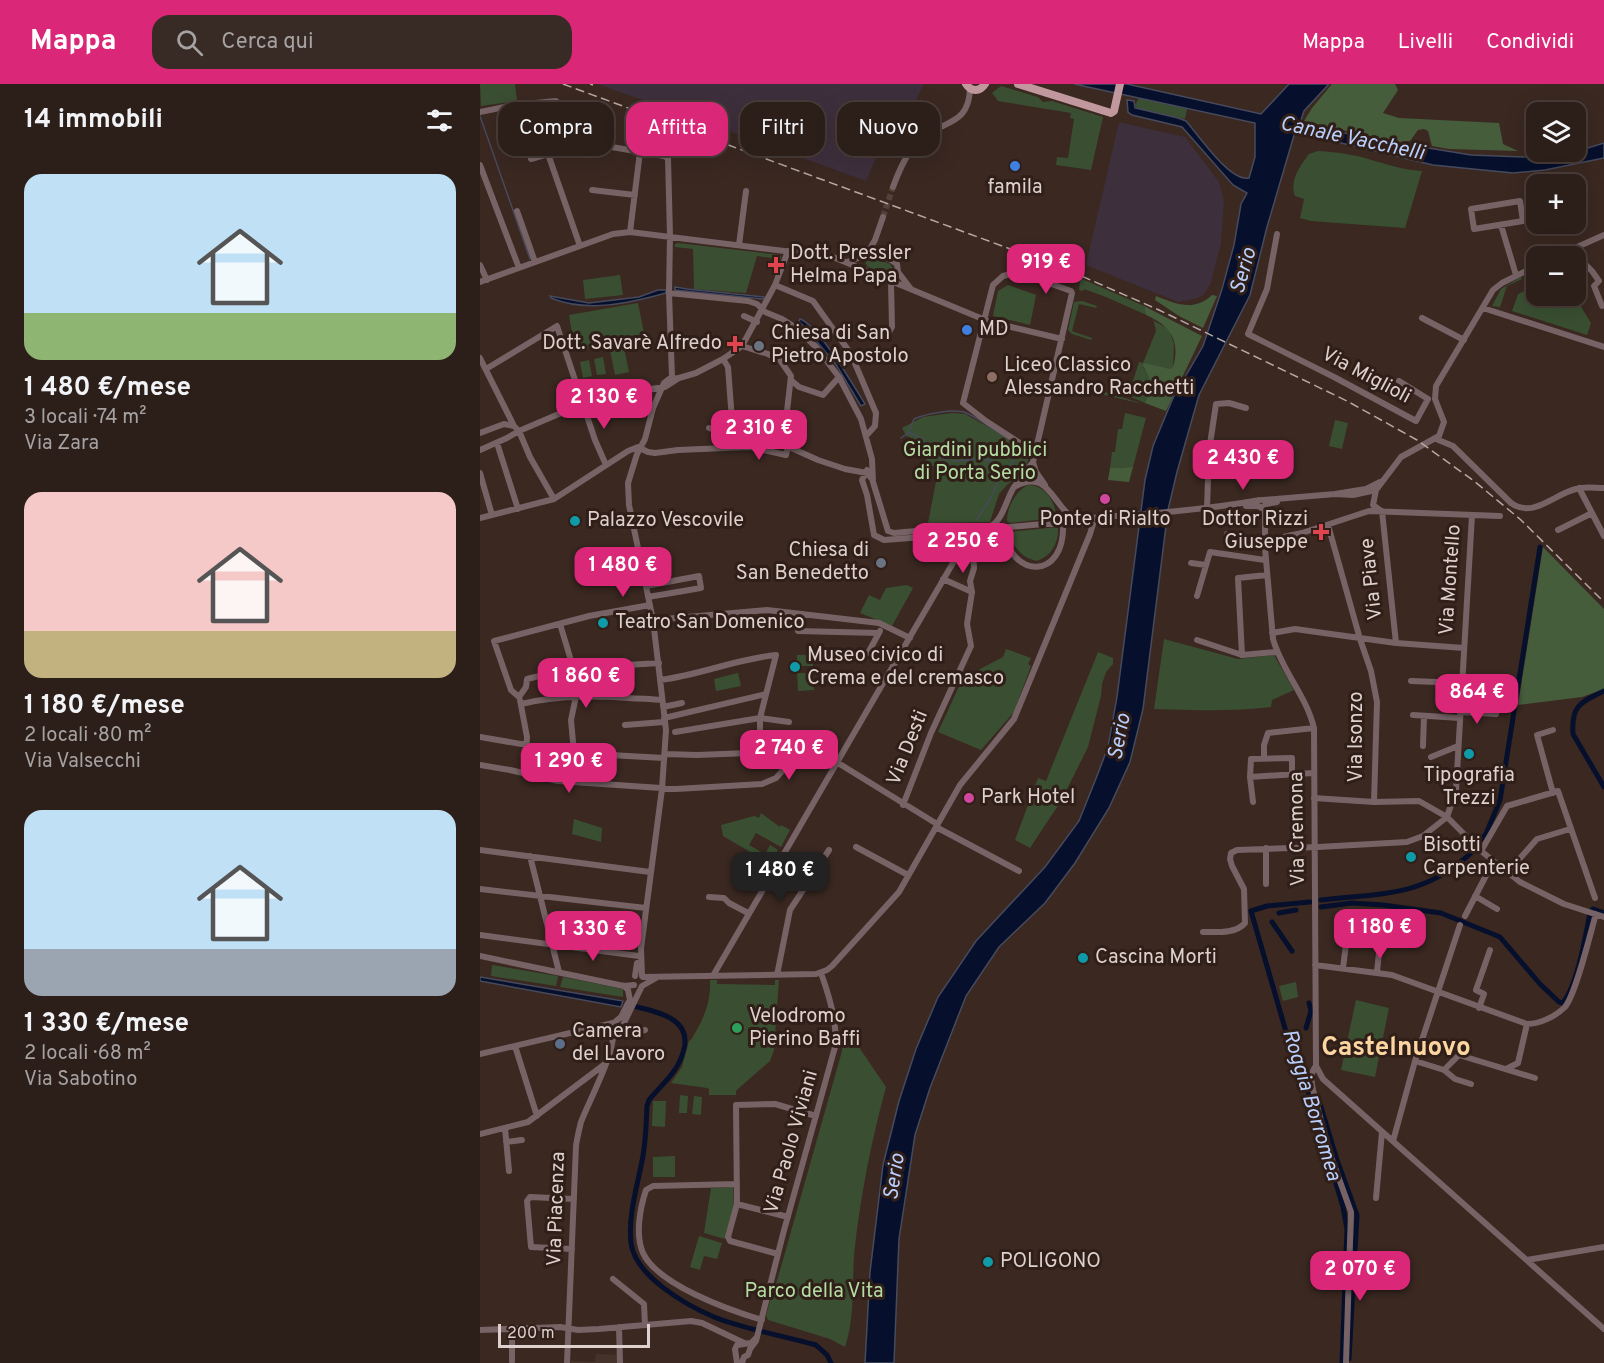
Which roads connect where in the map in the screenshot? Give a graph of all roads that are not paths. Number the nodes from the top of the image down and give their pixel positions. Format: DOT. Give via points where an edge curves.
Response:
graph roads {
  1 [pos="985,84"];
  2 [pos="1018,84"];
  3 [pos="970,88"];
  4 [pos="1119,88"];
  5 [pos="537,102"];
  6 [pos="557,102"];
  7 [pos="498,108"];
  8 [pos="481,111"];
  9 [pos="541,156"];
  10 [pos="549,156"];
  11 [pos="640,156"];
  12 [pos="664,156"];
  13 [pos="531,159"];
  14 [pos="480,165"];
  15 [pos="893,187"];
  16 [pos="592,190"];
  17 [pos="746,191"];
  18 [pos="635,195"];
  19 [pos="517,211"];
  20 [pos="883,217"];
  21 [pos="1501,225"];
  22 [pos="630,232"];
  23 [pos="1277,234"];
  24 [pos="1604,235"];
  25 [pos="670,236"];
  26 [pos="875,240"];
  27 [pos="739,245"];
  28 [pos="580,246"];
  29 [pos="1579,246"];
  30 [pos="788,251"];
  31 [pos="866,254"];
  32 [pos="877,254"];
  33 [pos="535,261"];
  34 [pos="845,262"];
  35 [pos="480,265"];
  36 [pos="1586,265"];
  37 [pos="519,268"];
  38 [pos="1526,270"];
  39 [pos="869,272"];
  40 [pos="1516,275"];
  41 [pos="895,277"];
  42 [pos="483,281"];
  43 [pos="775,285"];
  44 [pos="912,290"];
  45 [pos="669,293"];
  46 [pos="1602,306"];
  47 [pos="1483,308"];
  48 [pos="762,310"];
  49 [pos="744,316"];
  50 [pos="1422,318"];
  51 [pos="984,320"];
  52 [pos="756,322"];
  53 [pos="889,332"];
  54 [pos="1062,339"];
  55 [pos="1464,340"];
  56 [pos="742,346"];
  57 [pos="1604,347"];
  58 [pos="480,358"];
  59 [pos="723,359"];
  60 [pos="486,369"];
  61 [pos="839,377"];
  62 [pos="675,378"];
  63 [pos="792,381"];
  64 [pos="1399,381"];
  65 [pos="661,389"];
  66 [pos="1432,399"];
  67 [pos="583,403"];
  68 [pos="1246,408"];
  69 [pos="731,417"];
  70 [pos="747,418"];
  71 [pos="516,428"];
  72 [pos="709,428"];
  73 [pos="480,433"];
  74 [pos="733,434"];
  75 [pos="866,436"];
  76 [pos="1436,439"];
  77 [pos="780,442"];
  78 [pos="497,443"];
  79 [pos="788,446"];
  80 [pos="734,447"];
  81 [pos="480,450"];
  82 [pos="639,451"];
  83 [pos="1035,453"];
  84 [pos="872,462"];
  85 [pos="1033,462"];
  86 [pos="606,465"];
  87 [pos="865,472"];
  88 [pos="480,473"];
  89 [pos="1383,480"];
  90 [pos="873,482"];
  91 [pos="1045,486"];
  92 [pos="1014,488"];
  93 [pos="1579,488"];
  94 [pos="1604,488"];
  95 [pos="1376,490"];
  96 [pos="1367,493"];
  97 [pos="1335,494"];
  98 [pos="554,499"];
  99 [pos="1262,504"];
  100 [pos="1059,505"];
  101 [pos="1207,508"];
  102 [pos="518,509"];
  103 [pos="1370,511"];
  104 [pos="1382,511"];
  105 [pos="1003,512"];
  106 [pos="1592,513"];
  107 [pos="492,515"];
  108 [pos="1472,515"];
  109 [pos="1500,516"];
  110 [pos="480,518"];
  111 [pos="1088,522"];
  112 [pos="1063,523"];
  113 [pos="1043,524"];
  114 [pos="1328,525"];
  115 [pos="1005,528"];
  116 [pos="872,529"];
  117 [pos="886,529"];
  118 [pos="982,530"];
  119 [pos="1558,530"];
  120 [pos="972,531"];
  121 [pos="960,532"];
  122 [pos="926,534"];
  123 [pos="1227,534"];
  124 [pos="1604,536"];
  125 [pos="1264,541"];
  126 [pos="1265,560"];
  127 [pos="1191,562"];
  128 [pos="1206,565"];
  129 [pos="1267,575"];
  130 [pos="943,579"];
  131 [pos="646,586"];
  132 [pos="972,591"];
  133 [pos="1197,596"];
  134 [pos="648,597"];
  135 [pos="650,605"];
  136 [pos="803,614"];
  137 [pos="653,620"];
  138 [pos="560,624"];
  139 [pos="883,625"];
  140 [pos="878,633"];
  141 [pos="1272,633"];
  142 [pos="910,638"];
  143 [pos="1360,639"];
  144 [pos="1197,640"];
  145 [pos="1396,644"];
  146 [pos="1464,648"];
  147 [pos="1276,652"];
  148 [pos="868,653"];
  149 [pos="1242,655"];
  150 [pos="659,663"];
  151 [pos="573,667"];
  152 [pos="660,680"];
  153 [pos="1411,681"];
  154 [pos="1462,683"];
  155 [pos="766,694"];
  156 [pos="575,695"];
  157 [pos="520,700"];
  158 [pos="682,703"];
  159 [pos="662,704"];
  160 [pos="1496,714"];
  161 [pos="1413,715"];
  162 [pos="1460,715"];
  163 [pos="1424,716"];
  164 [pos="760,718"];
  165 [pos="664,720"];
  166 [pos="789,722"];
  167 [pos="625,725"];
  168 [pos="1314,728"];
  169 [pos="1553,730"];
  170 [pos="675,732"];
  171 [pos="480,737"];
  172 [pos="527,745"];
  173 [pos="1423,746"];
  174 [pos="1458,746"];
  175 [pos="760,750"];
  176 [pos="574,753"];
  177 [pos="791,753"];
  178 [pos="664,756"];
  179 [pos="1431,757"];
  180 [pos="1264,758"];
  181 [pos="837,761"];
  182 [pos="480,765"];
  183 [pos="525,773"];
  184 [pos="1292,773"];
  185 [pos="1313,773"];
  186 [pos="1250,777"];
  187 [pos="662,789"];
  188 [pos="1553,792"];
  189 [pos="1314,798"];
  190 [pos="1253,802"];
  191 [pos="1374,802"];
  192 [pos="903,805"];
  193 [pos="1447,817"];
  194 [pos="936,826"];
  195 [pos="1570,829"];
  196 [pos="856,847"];
  197 [pos="1266,848"];
  198 [pos="1314,848"];
  199 [pos="480,850"];
  200 [pos="829,850"];
  201 [pos="1481,851"];
  202 [pos="530,856"];
  203 [pos="1493,862"];
  204 [pos="1019,871"];
  205 [pos="650,872"];
  206 [pos="1507,873"];
  207 [pos="908,875"];
  208 [pos="1266,884"];
  209 [pos="480,888"];
  210 [pos="539,896"];
  211 [pos="1475,896"];
  212 [pos="709,897"];
  213 [pos="1595,898"];
  214 [pos="646,908"];
  215 [pos="1497,909"];
  216 [pos="748,913"];
  217 [pos="1592,913"];
  218 [pos="1466,916"];
  219 [pos="1604,917"];
  220 [pos="1460,926"];
  221 [pos="1203,933"];
  222 [pos="480,935"];
  223 [pos="552,945"];
  224 [pos="641,948"];
  225 [pos="1490,950"];
  226 [pos="480,956"];
  227 [pos="639,956"];
  228 [pos="1315,965"];
  229 [pos="1343,968"];
  230 [pos="559,972"];
  231 [pos="1377,972"];
  232 [pos="821,973"];
  233 [pos="714,974"];
  234 [pos="777,975"];
  235 [pos="638,981"];
  236 [pos="622,985"];
  237 [pos="1437,992"];
  238 [pos="632,1000"];
  239 [pos="1479,1008"];
  240 [pos="1527,1024"];
  241 [pos="616,1028"];
  242 [pos="645,1030"];
  243 [pos="515,1046"];
  244 [pos="480,1054"];
  245 [pos="1415,1061"];
  246 [pos="606,1063"];
  247 [pos="1316,1066"];
  248 [pos="1444,1070"];
  249 [pos="1505,1070"];
  250 [pos="1535,1078"];
  251 [pos="1471,1084"];
  252 [pos="537,1116"];
  253 [pos="816,1116"];
  254 [pos="505,1128"];
  255 [pos="1382,1132"];
  256 [pos="480,1134"];
  257 [pos="522,1140"];
  258 [pos="1393,1141"];
  259 [pos="506,1142"];
  260 [pos="509,1171"];
  261 [pos="737,1184"];
  262 [pos="1376,1198"];
  263 [pos="574,1199"];
  264 [pos="737,1204"];
  265 [pos="788,1217"];
  266 [pos="1604,1247"];
  267 [pos="572,1249"];
  268 [pos="778,1254"];
  269 [pos="1527,1260"];
  270 [pos="613,1279"];
  271 [pos="762,1320"];
  272 [pos="645,1325"];
  273 [pos="619,1327"];
  274 [pos="569,1328"];
  275 [pos="512,1329"];
  276 [pos="1604,1329"];
  277 [pos="480,1330"];
  278 [pos="728,1336"];
  279 [pos="746,1345"];
  280 [pos="735,1349"];
  281 [pos="743,1360"];
  282 [pos="512,1361"];
  283 [pos="567,1363"];
  284 [pos="620,1363"];
  285 [pos="737,1363"];
  286 [pos="1346,1363"];
  1 -- 3 [label="main road" via="982,88"];
  2 -- 4 [label="main road" via="1113,113"];
  3 -- 15 [label="street" via="966,111 918,142"];
  5 -- 6 [label="street"];
  7 -- 8 [label="street"];
  9 -- 13 [label="street"];
  10 -- 28 [label="street"];
  11 -- 18 [label="street"];
  12 -- 25 [label="street" via="668,158"];
  14 -- 37 [label="street"];
  16 -- 18 [label="street"];
  17 -- 27 [label="street"];
  18 -- 22 [label="street"];
  19 -- 33 [label="street"];
  20 -- 26 [label="street"];
  21 -- 21 [label="street" via="1523,221 1520,201 1471,209 1474,229"];
  21 -- 40 [label="street"];
  22 -- 25 [label="street"];
  22 -- 28 [label="street"];
  23 -- 66 [label="street, Via Miglioli" via="1267,289 1248,334 1416,421"];
  24 -- 29 [label="street"];
  25 -- 27 [label="street"];
  25 -- 45 [label="street"];
  26 -- 31 [label="street"];
  26 -- 32 [label="street"];
  27 -- 30 [label="street"];
  28 -- 33 [label="street"];
  30 -- 34 [label="street"];
  30 -- 43 [label="street"];
  31 -- 32 [label="street"];
  31 -- 34 [label="street"];
  31 -- 39 [label="street" via="862,266"];
  32 -- 41 [label="street" via="895,262"];
  33 -- 37 [label="street"];
  34 -- 39 [label="street"];
  35 -- 42 [label="street"];
  36 -- 46 [label="street" via="1599,282 1594,286"];
  37 -- 42 [label="street"];
  38 -- 40 [label="street"];
  39 -- 41 [label="street"];
  40 -- 47 [label="street" via="1497,286"];
  41 -- 44 [label="street"];
  41 -- 44 [label="street"];
  41 -- 53 [label="street"];
  43 -- 48 [label="street"];
  43 -- 75 [label="street" via="813,301 839,334 876,413 875,426"];
  44 -- 51 [label="street"];
  45 -- 48 [label="street" via="748,301"];
  45 -- 62 [label="street"];
  47 -- 55 [label="street"];
  47 -- 57 [label="street"];
  48 -- 52 [label="street"];
  48 -- 61 [label="street" via="795,327"];
  49 -- 52 [label="street"];
  50 -- 55 [label="street"];
  51 -- 54 [label="street"];
  51 -- 54 [label="street" via="993,285 1002,276 1018,272 1072,292"];
  51 -- 83 [label="street" via="963,404"];
  52 -- 56 [label="street"];
  54 -- 83 [label="street"];
  55 -- 66 [label="street"];
  56 -- 59 [label="street"];
  56 -- 63 [label="street" via="780,360"];
  58 -- 60 [label="street"];
  59 -- 62 [label="street" via="696,373"];
  59 -- 69 [label="street" via="728,367"];
  60 -- 67 [label="street" via="556,326"];
  60 -- 71 [label="street"];
  61 -- 63 [label="street" via="823,395"];
  61 -- 75 [label="street" via="858,411"];
  62 -- 65 [label="street"];
  63 -- 77 [label="street"];
  64 -- 66 [label="street, Via Miglioli"];
  65 -- 67 [label="street" via="613,393"];
  65 -- 82 [label="street"];
  66 -- 76 [label="street" via="1444,422"];
  67 -- 71 [label="street"];
  67 -- 86 [label="street"];
  68 -- 101 [label="street" via="1216,404"];
  69 -- 70 [label="street"];
  69 -- 74 [label="street"];
  71 -- 73 [label="street" via="504,424"];
  71 -- 78 [label="street"];
  71 -- 98 [label="street"];
  72 -- 74 [label="street"];
  74 -- 77 [label="street" via="762,435"];
  74 -- 80 [label="street"];
  75 -- 84 [label="street"];
  76 -- 89 [label="street" via="1406,453"];
  76 -- 93 [label="street" via="1453,446 1511,503 1521,508 1530,509"];
  77 -- 79 [label="street"];
  78 -- 81 [label="street"];
  78 -- 102 [label="street"];
  79 -- 80 [label="street" via="786,455"];
  79 -- 87 [label="street" via="847,470"];
  80 -- 82 [label="street"];
  82 -- 86 [label="street" via="628,451"];
  82 -- 131 [label="street" via="628,483 628,498"];
  83 -- 85 [label="street"];
  84 -- 87 [label="street"];
  84 -- 90 [label="street"];
  85 -- 91 [label="street"];
  85 -- 92 [label="street"];
  86 -- 98 [label="street"];
  87 -- 90 [label="street"];
  87 -- 116 [label="street" via="862,480"];
  88 -- 107 [label="street"];
  89 -- 95 [label="street"];
  89 -- 97 [label="street" via="1366,489"];
  90 -- 117 [label="street"];
  91 -- 92 [label="street" via="1029,481"];
  91 -- 100 [label="street"];
  92 -- 105 [label="street"];
  93 -- 94 [label="street"];
  93 -- 106 [label="street"];
  95 -- 96 [label="street"];
  95 -- 104 [label="street, Via Piave" via="1373,505"];
  96 -- 97 [label="street"];
  96 -- 103 [label="street"];
  97 -- 99 [label="street"];
  98 -- 102 [label="street"];
  99 -- 101 [label="street"];
  99 -- 125 [label="street, Via Cremona"];
  100 -- 111 [label="street" via="1069,515"];
  100 -- 113 [label="street" via="1057,520"];
  101 -- 111 [label="street"];
  102 -- 107 [label="street"];
  103 -- 104 [label="street"];
  103 -- 114 [label="street"];
  104 -- 108 [label="street"];
  104 -- 145 [label="street, Via Piave"];
  105 -- 115 [label="street"];
  105 -- 118 [label="street" via="995,525"];
  106 -- 119 [label="street"];
  106 -- 124 [label="street"];
  107 -- 110 [label="street"];
  108 -- 109 [label="street"];
  108 -- 146 [label="street, Via Montello"];
  111 -- 112 [label="street"];
  111 -- 194 [label="street" via="1089,537 1014,719 971,770"];
  112 -- 113 [label="street"];
  112 -- 115 [label="street" via="1058,554 1038,567 1015,557 1005,541"];
  113 -- 115 [label="street"];
  114 -- 125 [label="street"];
  114 -- 143 [label="street, Via Isonzo"];
  115 -- 118 [label="street"];
  116 -- 117 [label="street" via="879,534"];
  116 -- 122 [label="street" via="880,539"];
  117 -- 122 [label="street"];
  118 -- 120 [label="street"];
  120 -- 121 [label="street"];
  120 -- 132 [label="street, Via Desti"];
  121 -- 122 [label="street"];
  121 -- 130 [label="street" via="959,551"];
  123 -- 125 [label="street"];
  125 -- 126 [label="street, Via Cremona"];
  126 -- 128 [label="street" via="1210,552"];
  126 -- 129 [label="street, Via Cremona"];
  127 -- 128 [label="street"];
  128 -- 133 [label="street"];
  129 -- 141 [label="street, Via Cremona"];
  129 -- 149 [label="street" via="1238,578"];
  130 -- 132 [label="street"];
  130 -- 142 [label="street"];
  131 -- 134 [label="street"];
  131 -- 134 [label="street" via="699,576 701,588"];
  132 -- 192 [label="street, Via Desti" via="967,624 971,646"];
  134 -- 135 [label="street"];
  135 -- 137 [label="street"];
  135 -- 138 [label="street"];
  136 -- 137 [label="street" via="767,610"];
  136 -- 139 [label="street"];
  136 -- 140 [label="street" via="798,631"];
  137 -- 150 [label="street"];
  138 -- 151 [label="street"];
  138 -- 157 [label="street" via="494,640 512,690"];
  139 -- 140 [label="street"];
  139 -- 142 [label="street"];
  140 -- 148 [label="street"];
  141 -- 143 [label="street" via="1295,629"];
  141 -- 147 [label="street, Via Cremona"];
  142 -- 181 [label="street"];
  143 -- 145 [label="street"];
  143 -- 191 [label="street, Via Isonzo" via="1377,702"];
  144 -- 149 [label="street"];
  145 -- 146 [label="street"];
  146 -- 154 [label="street, Via Montello"];
  147 -- 149 [label="street"];
  147 -- 168 [label="street, Via Cremona" via="1309,710"];
  150 -- 151 [label="street"];
  150 -- 152 [label="street"];
  151 -- 156 [label="street"];
  151 -- 157 [label="street" via="527,679"];
  152 -- 155 [label="street" via="776,655"];
  152 -- 159 [label="street"];
  153 -- 154 [label="street"];
  154 -- 162 [label="street, Via Montello"];
  155 -- 164 [label="street"];
  155 -- 165 [label="street"];
  156 -- 157 [label="street"];
  156 -- 159 [label="street"];
  156 -- 176 [label="street" via="571,720"];
  157 -- 172 [label="street"];
  158 -- 159 [label="street"];
  159 -- 165 [label="street"];
  160 -- 162 [label="street"];
  161 -- 163 [label="street"];
  162 -- 163 [label="street"];
  162 -- 174 [label="street, Via Montello"];
  163 -- 173 [label="street"];
  164 -- 166 [label="street"];
  164 -- 170 [label="street"];
  164 -- 175 [label="street"];
  165 -- 167 [label="street"];
  165 -- 178 [label="street"];
  168 -- 180 [label="street" via="1268,733"];
  168 -- 185 [label="street, Via Cremona"];
  169 -- 188 [label="street" via="1537,735"];
  171 -- 172 [label="street"];
  172 -- 176 [label="street"];
  172 -- 183 [label="street"];
  174 -- 179 [label="street"];
  174 -- 193 [label="street, Via Montello" via="1455,790"];
  175 -- 177 [label="street"];
  175 -- 178 [label="street"];
  176 -- 178 [label="street"];
  177 -- 181 [label="street"];
  177 -- 187 [label="street" via="776,778 762,784"];
  178 -- 187 [label="street"];
  180 -- 184 [label="street" via="1292,758"];
  180 -- 186 [label="street" via="1251,759"];
  181 -- 192 [label="street"];
  181 -- 216 [label="street"];
  182 -- 183 [label="street"];
  183 -- 187 [label="street" via="558,781"];
  184 -- 185 [label="street"];
  184 -- 186 [label="street"];
  185 -- 189 [label="street, Via Cremona"];
  186 -- 190 [label="street"];
  187 -- 205 [label="street"];
  188 -- 195 [label="street" via="1558,791"];
  188 -- 201 [label="street" via="1507,806"];
  189 -- 191 [label="street"];
  189 -- 198 [label="street, Via Cremona"];
  191 -- 193 [label="street" via="1419,801"];
  192 -- 194 [label="street"];
  193 -- 198 [label="street" via="1424,836 1407,842"];
  193 -- 201 [label="street"];
  194 -- 204 [label="street"];
  194 -- 207 [label="street"];
  195 -- 206 [label="street" via="1537,838"];
  195 -- 213 [label="street"];
  196 -- 207 [label="street"];
  197 -- 198 [label="street"];
  197 -- 208 [label="street"];
  197 -- 221 [label="street" via="1231,853 1232,866 1244,890 1243,926 1233,931"];
  198 -- 228 [label="street, Via Cremona"];
  199 -- 202 [label="street"];
  200 -- 234 [label="street" via="790,910"];
  201 -- 203 [label="street"];
  202 -- 205 [label="street"];
  202 -- 210 [label="street"];
  203 -- 206 [label="street"];
  203 -- 211 [label="street"];
  205 -- 214 [label="street"];
  206 -- 217 [label="street" via="1550,898"];
  207 -- 232 [label="street" via="899,892"];
  209 -- 210 [label="street"];
  210 -- 214 [label="street"];
  210 -- 223 [label="street"];
  211 -- 215 [label="street"];
  211 -- 218 [label="street"];
  212 -- 216 [label="street" via="724,898"];
  214 -- 224 [label="street"];
  216 -- 233 [label="street"];
  217 -- 219 [label="street"];
  217 -- 240 [label="street" via="1570,998 1564,1007 1541,1022"];
  220 -- 237 [label="street"];
  222 -- 223 [label="street"];
  223 -- 227 [label="street"];
  223 -- 230 [label="street"];
  224 -- 227 [label="street"];
  224 -- 235 [label="street"];
  225 -- 239 [label="street" via="1476,990 1485,994"];
  226 -- 230 [label="street"];
  227 -- 235 [label="street"];
  228 -- 229 [label="street"];
  228 -- 247 [label="street, Via Cremona"];
  229 -- 231 [label="street"];
  229 -- 231 [label="street" via="1348,928 1378,929 1381,933"];
  230 -- 236 [label="street"];
  231 -- 237 [label="street"];
  232 -- 234 [label="street"];
  232 -- 253 [label="street, Via Paolo Viviani" via="836,1037"];
  233 -- 234 [label="street"];
  233 -- 235 [label="street"];
  235 -- 236 [label="street"];
  235 -- 238 [label="street, Via Piacenza"];
  236 -- 238 [label="street"];
  237 -- 239 [label="street"];
  237 -- 245 [label="street"];
  238 -- 241 [label="street, Via Piacenza"];
  239 -- 240 [label="street"];
  240 -- 249 [label="street" via="1518,1064"];
  241 -- 242 [label="street"];
  241 -- 243 [label="street" via="574,1032"];
  241 -- 246 [label="street, Via Piacenza"];
  243 -- 244 [label="street"];
  243 -- 252 [label="street"];
  245 -- 248 [label="street"];
  245 -- 258 [label="street"];
  246 -- 252 [label="street"];
  246 -- 263 [label="street, Via Piacenza" via="579,1131"];
  247 -- 255 [label="street" via="1323,1079"];
  247 -- 286 [label="street, Via Cremona" via="1312,1071 1313,1090 1351,1212"];
  248 -- 249 [label="street" via="1459,1055"];
  248 -- 251 [label="street"];
  249 -- 250 [label="street"];
  252 -- 254 [label="street"];
  253 -- 261 [label="street" via="775,1104 736,1105"];
  253 -- 265 [label="street, Via Paolo Viviani"];
  254 -- 256 [label="street"];
  254 -- 259 [label="street"];
  255 -- 258 [label="street"];
  255 -- 262 [label="street"];
  257 -- 259 [label="street"];
  258 -- 269 [label="street"];
  259 -- 260 [label="street"];
  261 -- 264 [label="street"];
  261 -- 271 [label="street, Via Paolo Viviani" via="654,1186 646,1190 641,1248 648,1261 683,1289"];
  263 -- 267 [label="street, Via Piacenza"];
  263 -- 267 [label="street" via="530,1197 527,1201 531,1247"];
  264 -- 265 [label="street"];
  264 -- 268 [label="street" via="730,1241"];
  265 -- 268 [label="street, Via Paolo Viviani"];
  266 -- 269 [label="street"];
  267 -- 274 [label="street, Via Piacenza"];
  268 -- 271 [label="street, Via Paolo Viviani"];
  269 -- 276 [label="street"];
  270 -- 272 [label="street" via="644,1304"];
  271 -- 279 [label="street, Via Paolo Viviani" via="756,1338"];
  272 -- 273 [label="street"];
  272 -- 278 [label="street" via="691,1321"];
  273 -- 274 [label="street"];
  273 -- 284 [label="street"];
  274 -- 275 [label="street"];
  274 -- 283 [label="street, Via Piacenza"];
  275 -- 277 [label="street"];
  275 -- 282 [label="street"];
  278 -- 279 [label="street"];
  278 -- 280 [label="street"];
  279 -- 280 [label="street, Via Paolo Viviani"];
  279 -- 281 [label="street" via="748,1355"];
  280 -- 281 [label="street"];
  280 -- 285 [label="street"];
}
